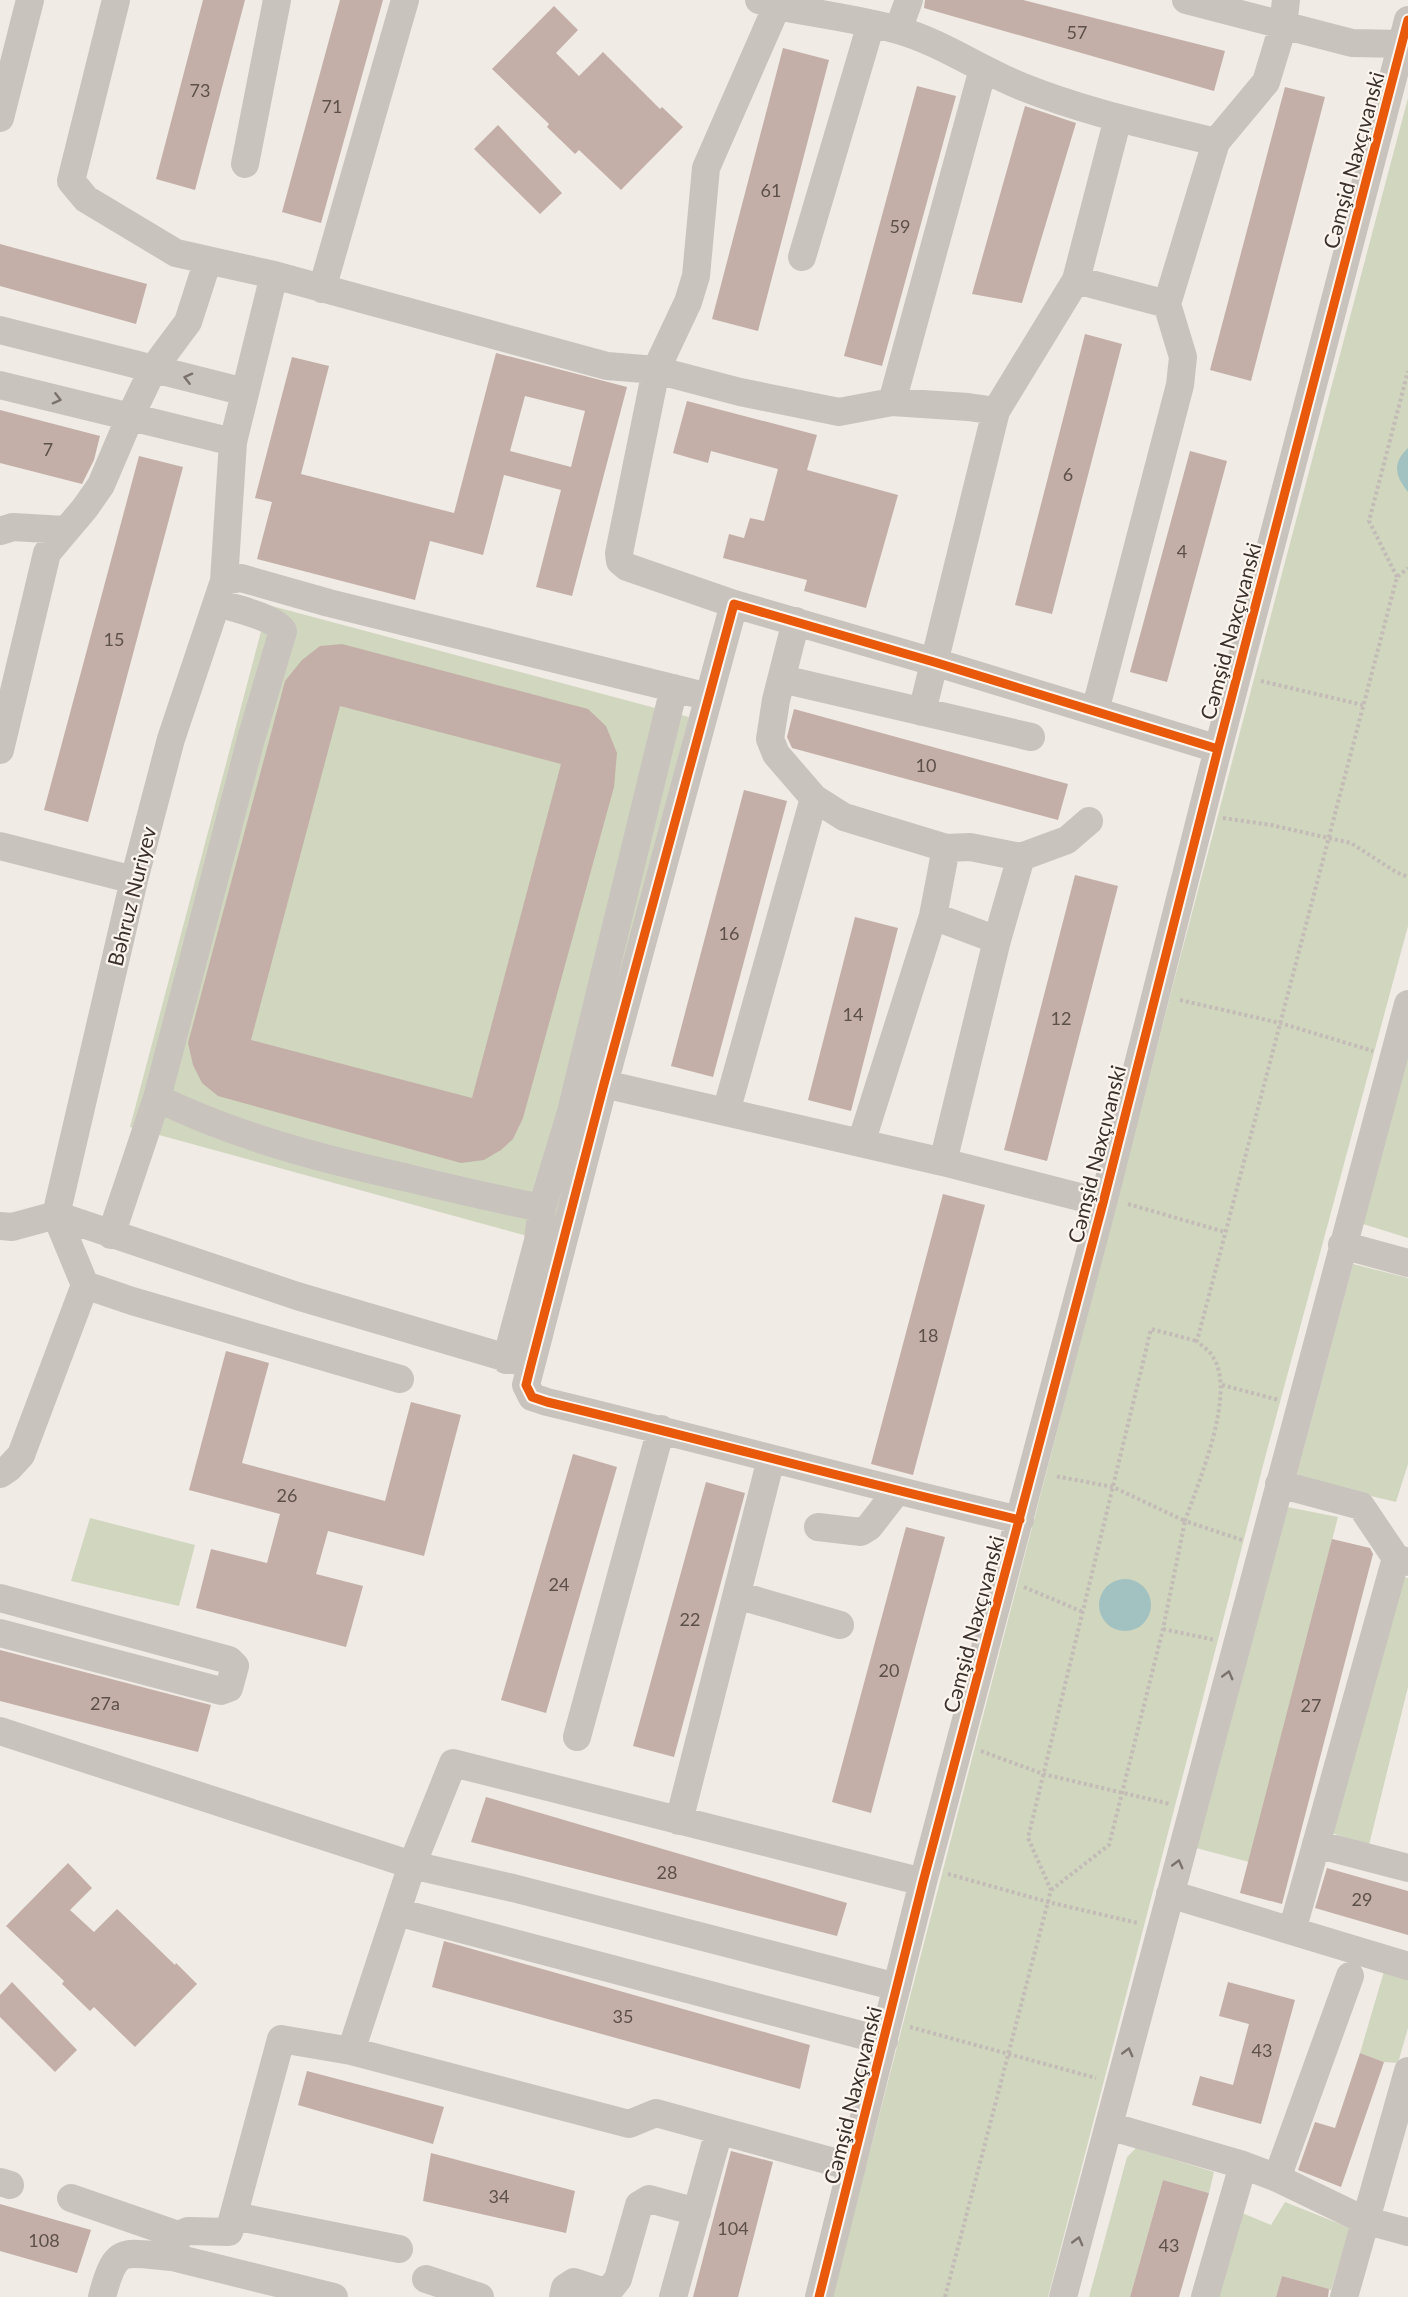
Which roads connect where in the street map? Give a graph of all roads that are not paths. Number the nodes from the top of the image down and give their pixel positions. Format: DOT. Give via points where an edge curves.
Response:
graph roads {
  1 [pos="30,0"];
  2 [pos="116,0"];
  3 [pos="277,0"];
  4 [pos="405,0"];
  5 [pos="909,0"];
  6 [pos="1186,0"];
  7 [pos="1400,0"];
  8 [pos="1408,2"];
  9 [pos="768,3"];
  10 [pos="1284,13"];
  11 [pos="885,27"];
  12 [pos="1405,32"];
  13 [pos="983,69"];
  14 [pos="0,118"];
  15 [pos="1118,118"];
  16 [pos="1216,142"];
  17 [pos="245,164"];
  18 [pos="802,257"];
  19 [pos="208,260"];
  20 [pos="274,275"];
  21 [pos="1076,280"];
  22 [pos="322,289"];
  23 [pos="1167,304"];
  24 [pos="0,330"];
  25 [pos="153,369"];
  26 [pos="656,370"];
  27 [pos="0,385"];
  28 [pos="245,392"];
  29 [pos="892,402"];
  30 [pos="996,411"];
  31 [pos="130,417"];
  32 [pos="233,442"];
  33 [pos="65,530"];
  34 [pos="0,531"];
  35 [pos="220,592"];
  36 [pos="735,604"];
  37 [pos="796,621"];
  38 [pos="934,662"];
  39 [pos="782,679"];
  40 [pos="674,688"];
  41 [pos="708,697"];
  42 [pos="1095,711"];
  43 [pos="922,712"];
  44 [pos="1031,737"];
  45 [pos="1218,748"];
  46 [pos="0,750"];
  47 [pos="814,798"];
  48 [pos="1089,821"];
  49 [pos="0,846"];
  50 [pos="946,848"];
  51 [pos="1021,857"];
  52 [pos="134,880"];
  53 [pos="933,916"];
  54 [pos="996,940"];
  55 [pos="1408,1004"];
  56 [pos="604,1084"];
  57 [pos="157,1098"];
  58 [pos="726,1112"];
  59 [pos="861,1143"];
  60 [pos="943,1162"];
  61 [pos="1103,1200"];
  62 [pos="542,1208"];
  63 [pos="56,1215"];
  64 [pos="0,1226"];
  65 [pos="111,1235"];
  66 [pos="1342,1245"];
  67 [pos="1408,1263"];
  68 [pos="85,1285"];
  69 [pos="519,1363"];
  70 [pos="400,1379"];
  71 [pos="661,1429"];
  72 [pos="771,1459"];
  73 [pos="0,1474"];
  74 [pos="1279,1484"];
  75 [pos="897,1491"];
  76 [pos="1020,1520"];
  77 [pos="818,1527"];
  78 [pos="1402,1560"];
  79 [pos="737,1595"];
  80 [pos="0,1598"];
  81 [pos="840,1625"];
  82 [pos="0,1633"];
  83 [pos="0,1731"];
  84 [pos="577,1737"];
  85 [pos="680,1821"];
  86 [pos="1316,1844"];
  87 [pos="412,1865"];
  88 [pos="1408,1868"];
  89 [pos="925,1875"];
  90 [pos="1170,1894"];
  91 [pos="397,1912"];
  92 [pos="1292,1931"];
  93 [pos="1408,1966"];
  94 [pos="1350,1976"];
  95 [pos="897,1987"];
  96 [pos="886,2031"];
  97 [pos="351,2051"];
  98 [pos="1408,2071"];
  99 [pos="1109,2126"];
  100 [pos="719,2132"];
  101 [pos="1243,2165"];
  102 [pos="852,2167"];
  103 [pos="1277,2178"];
  104 [pos="71,2198"];
  105 [pos="697,2212"];
  106 [pos="234,2216"];
  107 [pos="1364,2220"];
  108 [pos="1408,2232"];
  109 [pos="175,2246"];
  110 [pos="399,2249"];
  111 [pos="426,2279"];
  112 [pos="102,2297"];
  113 [pos="334,2297"];
  114 [pos="480,2297"];
  115 [pos="563,2297"];
  116 [pos="673,2297"];
  117 [pos="819,2297"];
  118 [pos="1063,2297"];
  119 [pos="1205,2297"];
  120 [pos="1344,2297"];
  1 -- 14 [label="street"];
  2 -- 19 [label="street" via="71,181 86,199 176,253"];
  3 -- 17 [label="street"];
  4 -- 22 [label="street"];
  5 -- 11 [label="street"];
  6 -- 10 [label="street"];
  7 -- 8 [label="street"];
  9 -- 11 [label="street"];
  9 -- 26 [label="street" via="705,168 696,276"];
  10 -- 12 [label="street" via="1352,43"];
  10 -- 16 [label="street" via="1266,81"];
  11 -- 13 [label="street" via="943,47"];
  11 -- 18 [label="street"];
  12 -- 45 [label="street, Cəmşid Naxçıvanski"];
  13 -- 15 [label="street" via="1024,88"];
  13 -- 29 [label="street"];
  15 -- 16 [label="street"];
  15 -- 21 [label="street"];
  16 -- 23 [label="street"];
  19 -- 20 [label="street"];
  19 -- 25 [label="street" via="188,321"];
  20 -- 22 [label="street"];
  20 -- 28 [label="street, Bəhruz Nuriyev"];
  21 -- 23 [label="street"];
  21 -- 30 [label="street"];
  22 -- 26 [label="street" via="608,366"];
  23 -- 42 [label="street" via="1183,357 1180,385"];
  24 -- 25 [label="street"];
  28 -- 25 [label="street, one-way"];
  25 -- 31 [label="street"];
  26 -- 29 [label="street" via="839,412"];
  26 -- 36 [label="street" via="620,561 627,567"];
  27 -- 31 [label="street, one-way"];
  28 -- 32 [label="street, Bəhruz Nuriyev"];
  29 -- 30 [label="street"];
  30 -- 38 [label="street"];
  31 -- 32 [label="street"];
  31 -- 33 [label="street" via="101,485"];
  32 -- 35 [label="street, Bəhruz Nuriyev"];
  33 -- 34 [label="street" via="14,527"];
  33 -- 46 [label="street" via="47,553"];
  35 -- 40 [label="street" via="241,578"];
  35 -- 52 [label="street, Bəhruz Nuriyev" via="171,739"];
  35 -- 57 [label="street" via="283,632"];
  36 -- 37 [label="street"];
  36 -- 41 [label="street"];
  37 -- 38 [label="street"];
  37 -- 39 [label="street"];
  38 -- 42 [label="street"];
  38 -- 43 [label="street"];
  39 -- 43 [label="street"];
  39 -- 47 [label="street" via="770,739 776,754"];
  40 -- 41 [label="street"];
  40 -- 62 [label="street" via="571,1112"];
  41 -- 56 [label="street"];
  42 -- 45 [label="street"];
  43 -- 44 [label="street"];
  45 -- 61 [label="street, Cəmşid Naxçıvanski"];
  47 -- 50 [label="street" via="844,817"];
  47 -- 58 [label="street"];
  48 -- 51 [label="street" via="1067,840"];
  49 -- 52 [label="street"];
  50 -- 51 [label="street" via="970,847"];
  50 -- 53 [label="street"];
  51 -- 54 [label="street"];
  52 -- 63 [label="street, Bəhruz Nuriyev"];
  53 -- 54 [label="street"];
  53 -- 59 [label="street"];
  54 -- 60 [label="street"];
  55 -- 66 [label="street"];
  56 -- 58 [label="street"];
  56 -- 69 [label="street"];
  57 -- 62 [label="street" via="242,1135 333,1161"];
  57 -- 65 [label="street"];
  58 -- 59 [label="street"];
  59 -- 60 [label="street"];
  60 -- 61 [label="street"];
  61 -- 76 [label="street, Cəmşid Naxçıvanski"];
  62 -- 69 [label="street"];
  63 -- 64 [label="street" via="12,1227"];
  63 -- 65 [label="street"];
  63 -- 68 [label="street"];
  65 -- 69 [label="street"];
  66 -- 67 [label="street"];
  66 -- 74 [label="street"];
  68 -- 70 [label="street"];
  68 -- 73 [label="street" via="21,1455"];
  69 -- 71 [label="street" via="532,1397"];
  71 -- 72 [label="street"];
  71 -- 84 [label="street"];
  72 -- 75 [label="street"];
  72 -- 79 [label="street"];
  74 -- 78 [label="street" via="1361,1506"];
  90 -- 74 [label="street, one-way"];
  75 -- 76 [label="street"];
  75 -- 77 [label="street" via="861,1532"];
  76 -- 89 [label="street, Cəmşid Naxçıvanski"];
  78 -- 86 [label="street"];
  79 -- 81 [label="street"];
  79 -- 85 [label="street"];
  80 -- 82 [label="street" via="229,1660 235,1666 229,1688 221,1691"];
  83 -- 87 [label="street"];
  85 -- 87 [label="street" via="453,1763"];
  85 -- 89 [label="street"];
  86 -- 88 [label="street"];
  86 -- 92 [label="street"];
  87 -- 91 [label="street"];
  87 -- 95 [label="street"];
  89 -- 95 [label="street, Cəmşid Naxçıvanski"];
  90 -- 92 [label="street"];
  99 -- 90 [label="street, one-way"];
  91 -- 96 [label="street"];
  91 -- 97 [label="street"];
  92 -- 93 [label="street"];
  94 -- 103 [label="street"];
  95 -- 96 [label="street, Cəmşid Naxçıvanski"];
  96 -- 102 [label="street, Cəmşid Naxçıvanski"];
  97 -- 100 [label="street" via="629,2124 656,2113"];
  97 -- 106 [label="street" via="281,2039"];
  98 -- 107 [label="street"];
  99 -- 101 [label="street"];
  118 -- 99 [label="street, one-way"];
  100 -- 102 [label="street"];
  100 -- 105 [label="street"];
  101 -- 103 [label="street"];
  101 -- 119 [label="street"];
  102 -- 117 [label="street, Cəmşid Naxçıvanski"];
  103 -- 107 [label="street"];
  104 -- 109 [label="street"];
  105 -- 115 [label="street" via="649,2199 639,2205 618,2279 610,2289 599,2290 574,2282 565,2288"];
  105 -- 116 [label="street"];
  106 -- 109 [label="street" via="229,2232 188,2231"];
  106 -- 110 [label="street"];
  107 -- 108 [label="street"];
  107 -- 120 [label="street"];
  109 -- 112 [label="street" via="118,2256"];
  109 -- 113 [label="street"];
  111 -- 114 [label="street"];
}
